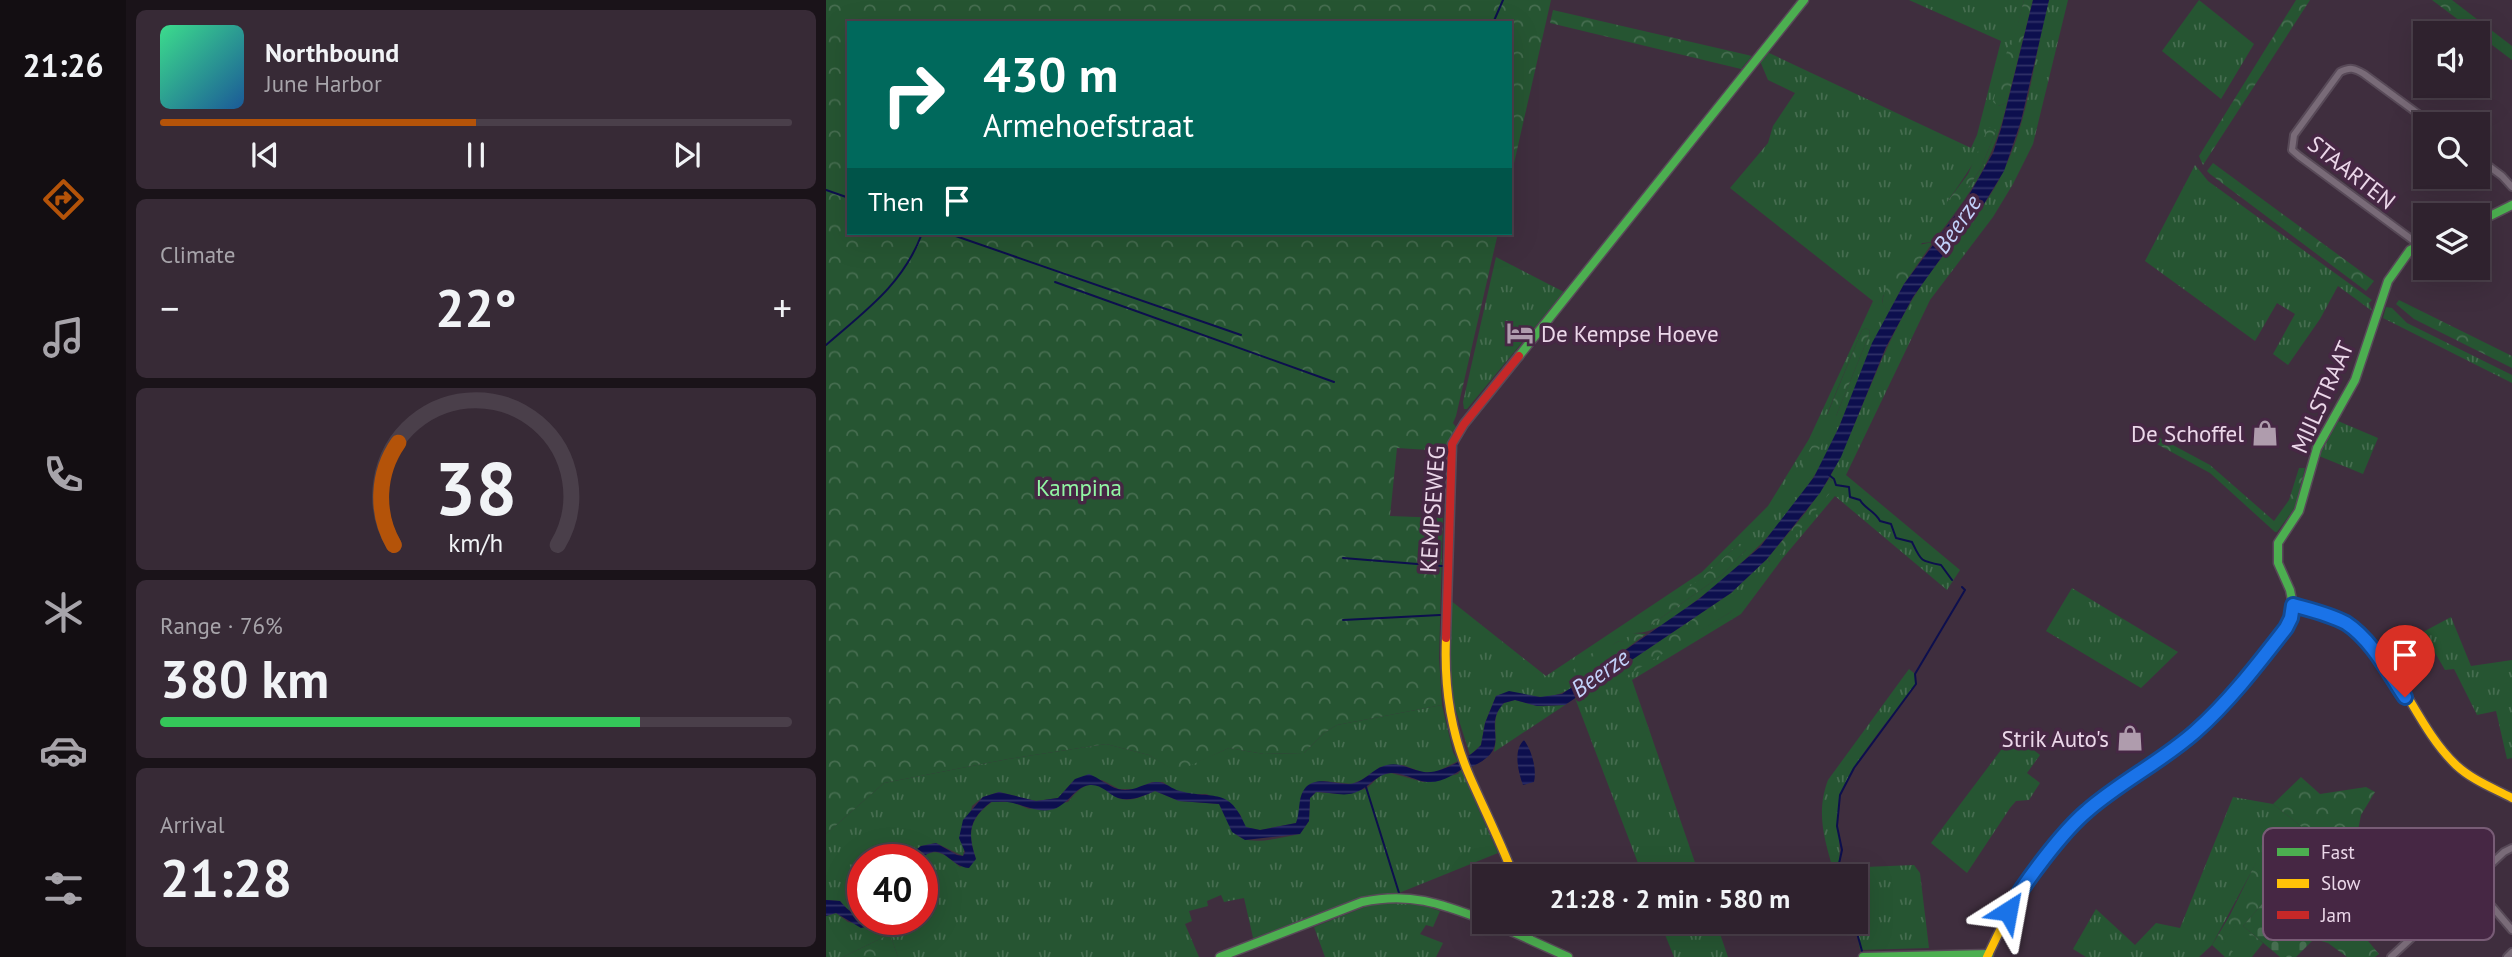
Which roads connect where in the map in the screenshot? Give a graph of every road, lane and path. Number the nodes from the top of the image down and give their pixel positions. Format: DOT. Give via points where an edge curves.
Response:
graph roads {
  1 [pos="1804,0"];
  2 [pos="2416,112"];
  3 [pos="2490,168"];
  4 [pos="2512,187"];
  5 [pos="2512,205"];
  6 [pos="2490,216"];
  7 [pos="2413,237"];
  8 [pos="2413,251"];
  9 [pos="2293,605"];
  10 [pos="2512,798"];
  11 [pos="2512,848"];
  12 [pos="2494,862"];
  13 [pos="1509,864"];
  14 [pos="2494,909"];
  15 [pos="1472,916"];
  16 [pos="2512,930"];
  17 [pos="1520,934"];
  18 [pos="1531,934"];
  19 [pos="1529,938"];
  20 [pos="2410,940"];
  21 [pos="2512,952"];
  22 [pos="1989,956"];
  23 [pos="1220,957"];
  24 [pos="1568,957"];
  25 [pos="1863,957"];
  26 [pos="2392,957"];
  27 [pos="2507,957"];
  1 -- 13 [label="street, KEMPSEWEG" via="1456,436 1450,455 1448,702 1467,768"];
  2 -- 7 [label="street, STAARTEN" via="2364,74 2347,68 2291,142 2299,156"];
  3 -- 4 [label="street"];
  5 -- 6 [label="street"];
  8 -- 9 [label="street, MIJLSTRAAT" via="2388,281 2355,380 2317,448 2299,511 2278,543 2278,563"];
  9 -- 10 [label="street" via="2322,612 2355,631 2444,752 2466,774"];
  9 -- 22 [label="street" via="2286,628 2215,713 2072,825 2016,897"];
  11 -- 12 [label="street"];
  14 -- 16 [label="street"];
  15 -- 23 [label="street" via="1402,895 1380,897"];
  17 -- 19 [label="street"];
  18 -- 19 [label="street"];
  19 -- 24 [label="street"];
  20 -- 26 [label="street"];
  21 -- 27 [label="street"];
  22 -- 25 [label="street"];
}
